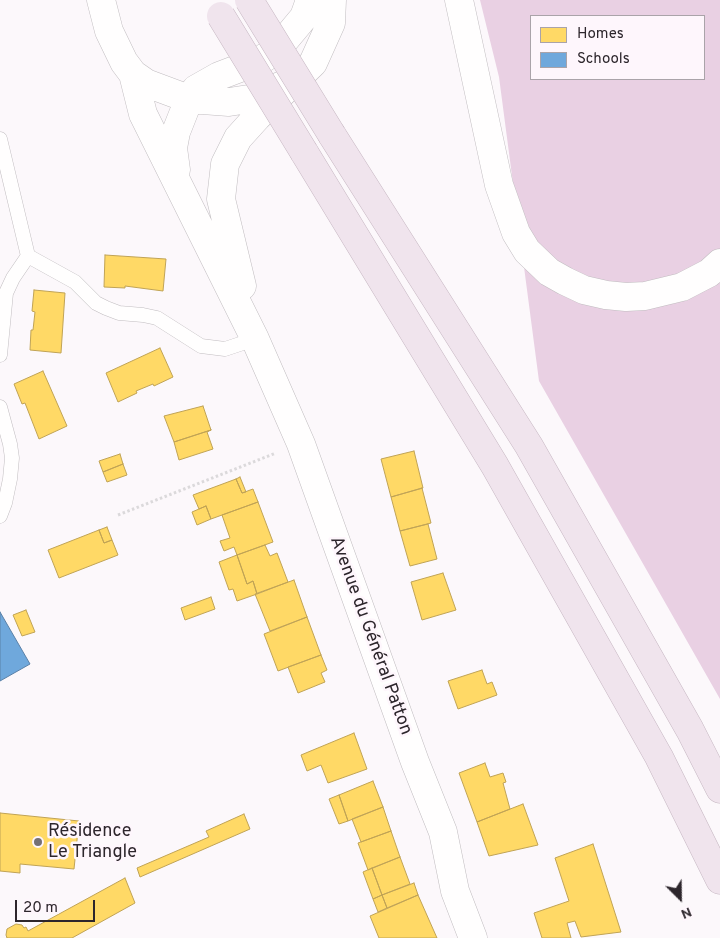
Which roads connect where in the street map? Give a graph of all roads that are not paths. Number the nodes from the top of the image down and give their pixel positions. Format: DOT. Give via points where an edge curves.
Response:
graph roads {
  1 [pos="101,0"];
  2 [pos="249,0"];
  3 [pos="310,0"];
  4 [pos="332,0"];
  5 [pos="459,0"];
  6 [pos="217,8"];
  7 [pos="132,74"];
  8 [pos="295,80"];
  9 [pos="190,99"];
  10 [pos="0,139"];
  11 [pos="177,179"];
  12 [pos="28,256"];
  13 [pos="720,263"];
  14 [pos="255,338"];
  15 [pos="0,355"];
  16 [pos="0,407"];
  17 [pos="0,516"];
  18 [pos="720,789"];
  19 [pos="720,880"];
  20 [pos="473,938"];
  1 -- 7 [label="street, Avenue du Général Patton" via="109,31"];
  2 -- 18 [label="highway, bridge" via="529,446"];
  3 -- 9 [label="street" via="304,16 273,52 196,89"];
  4 -- 8 [label="street, Avenue du Général Patton" via="331,23 324,40 312,63"];
  5 -- 13 [label="street" via="499,185 516,234 527,251 564,282 584,290 626,297 663,293 682,287 709,273"];
  6 -- 19 [label="highway, bridge" via="500,475 659,757"];
  7 -- 9 [label="street" via="146,83"];
  7 -- 11 [label="street, Avenue du Général Patton" via="143,114"];
  8 -- 9 [label="street" via="255,98 229,102"];
  8 -- 14 [label="street, Avenue du Général Patton" via="238,138 225,164 222,182 221,199 226,226"];
  9 -- 11 [label="street, Avenue du Général Patton" via="174,140"];
  10 -- 12 [label="lane"];
  11 -- 14 [label="street, Avenue du Général Patton"];
  12 -- 14 [label="lane" via="75,282 96,303 119,313 157,318 201,346 224,350"];
  12 -- 15 [label="lane" via="6,293"];
  14 -- 20 [label="street, Avenue du Général Patton" via="301,444 443,832 455,891"];
  16 -- 17 [label="lane" via="12,458"];
}
